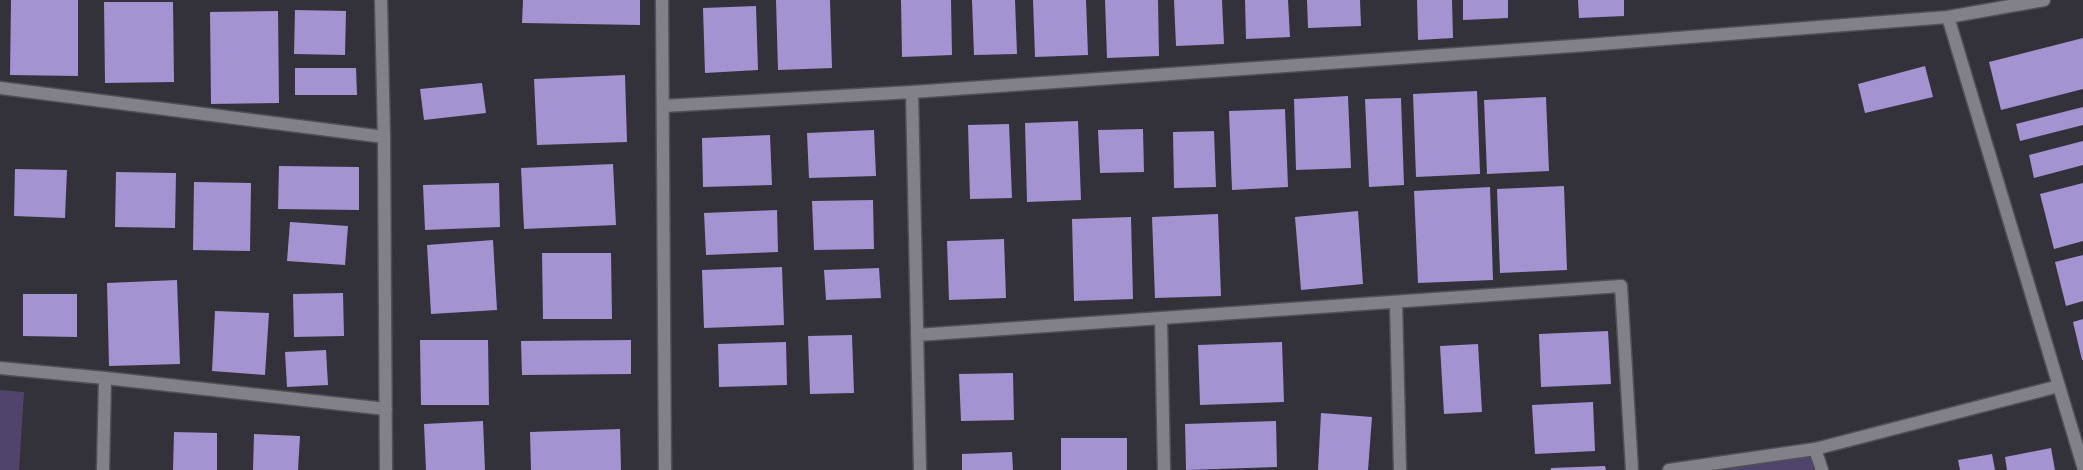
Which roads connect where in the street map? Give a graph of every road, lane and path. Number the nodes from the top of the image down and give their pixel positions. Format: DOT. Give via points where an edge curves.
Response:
graph roads {
  1 [pos="381,0"];
  2 [pos="662,0"];
  3 [pos="2044,0"];
  4 [pos="1948,17"];
  5 [pos="0,88"];
  6 [pos="912,92"];
  7 [pos="663,106"];
  8 [pos="384,137"];
  9 [pos="1396,302"];
  10 [pos="1161,318"];
  11 [pos="917,335"];
  12 [pos="0,368"];
  13 [pos="104,378"];
  14 [pos="2059,386"];
  15 [pos="386,409"];
  16 [pos="1815,449"];
  17 [pos="2083,466"];
  18 [pos="103,470"];
  19 [pos="386,470"];
  20 [pos="665,470"];
  21 [pos="920,470"];
  22 [pos="1164,470"];
  23 [pos="1400,470"];
  24 [pos="1632,470"];
  25 [pos="1669,470"];
  26 [pos="1822,470"];
  1 -- 8 [label="street"];
  2 -- 7 [label="street"];
  3 -- 4 [label="street"];
  4 -- 6 [label="street"];
  4 -- 14 [label="street"];
  5 -- 8 [label="street"];
  6 -- 7 [label="street"];
  6 -- 11 [label="street"];
  7 -- 20 [label="street"];
  8 -- 15 [label="street"];
  9 -- 10 [label="street"];
  9 -- 23 [label="street"];
  9 -- 24 [label="street" via="1620,286"];
  10 -- 11 [label="street"];
  10 -- 22 [label="street"];
  11 -- 21 [label="street"];
  12 -- 13 [label="street"];
  13 -- 15 [label="street"];
  13 -- 18 [label="street"];
  14 -- 16 [label="street"];
  14 -- 17 [label="street"];
  15 -- 19 [label="street"];
  16 -- 25 [label="street"];
  16 -- 26 [label="street"];
}
